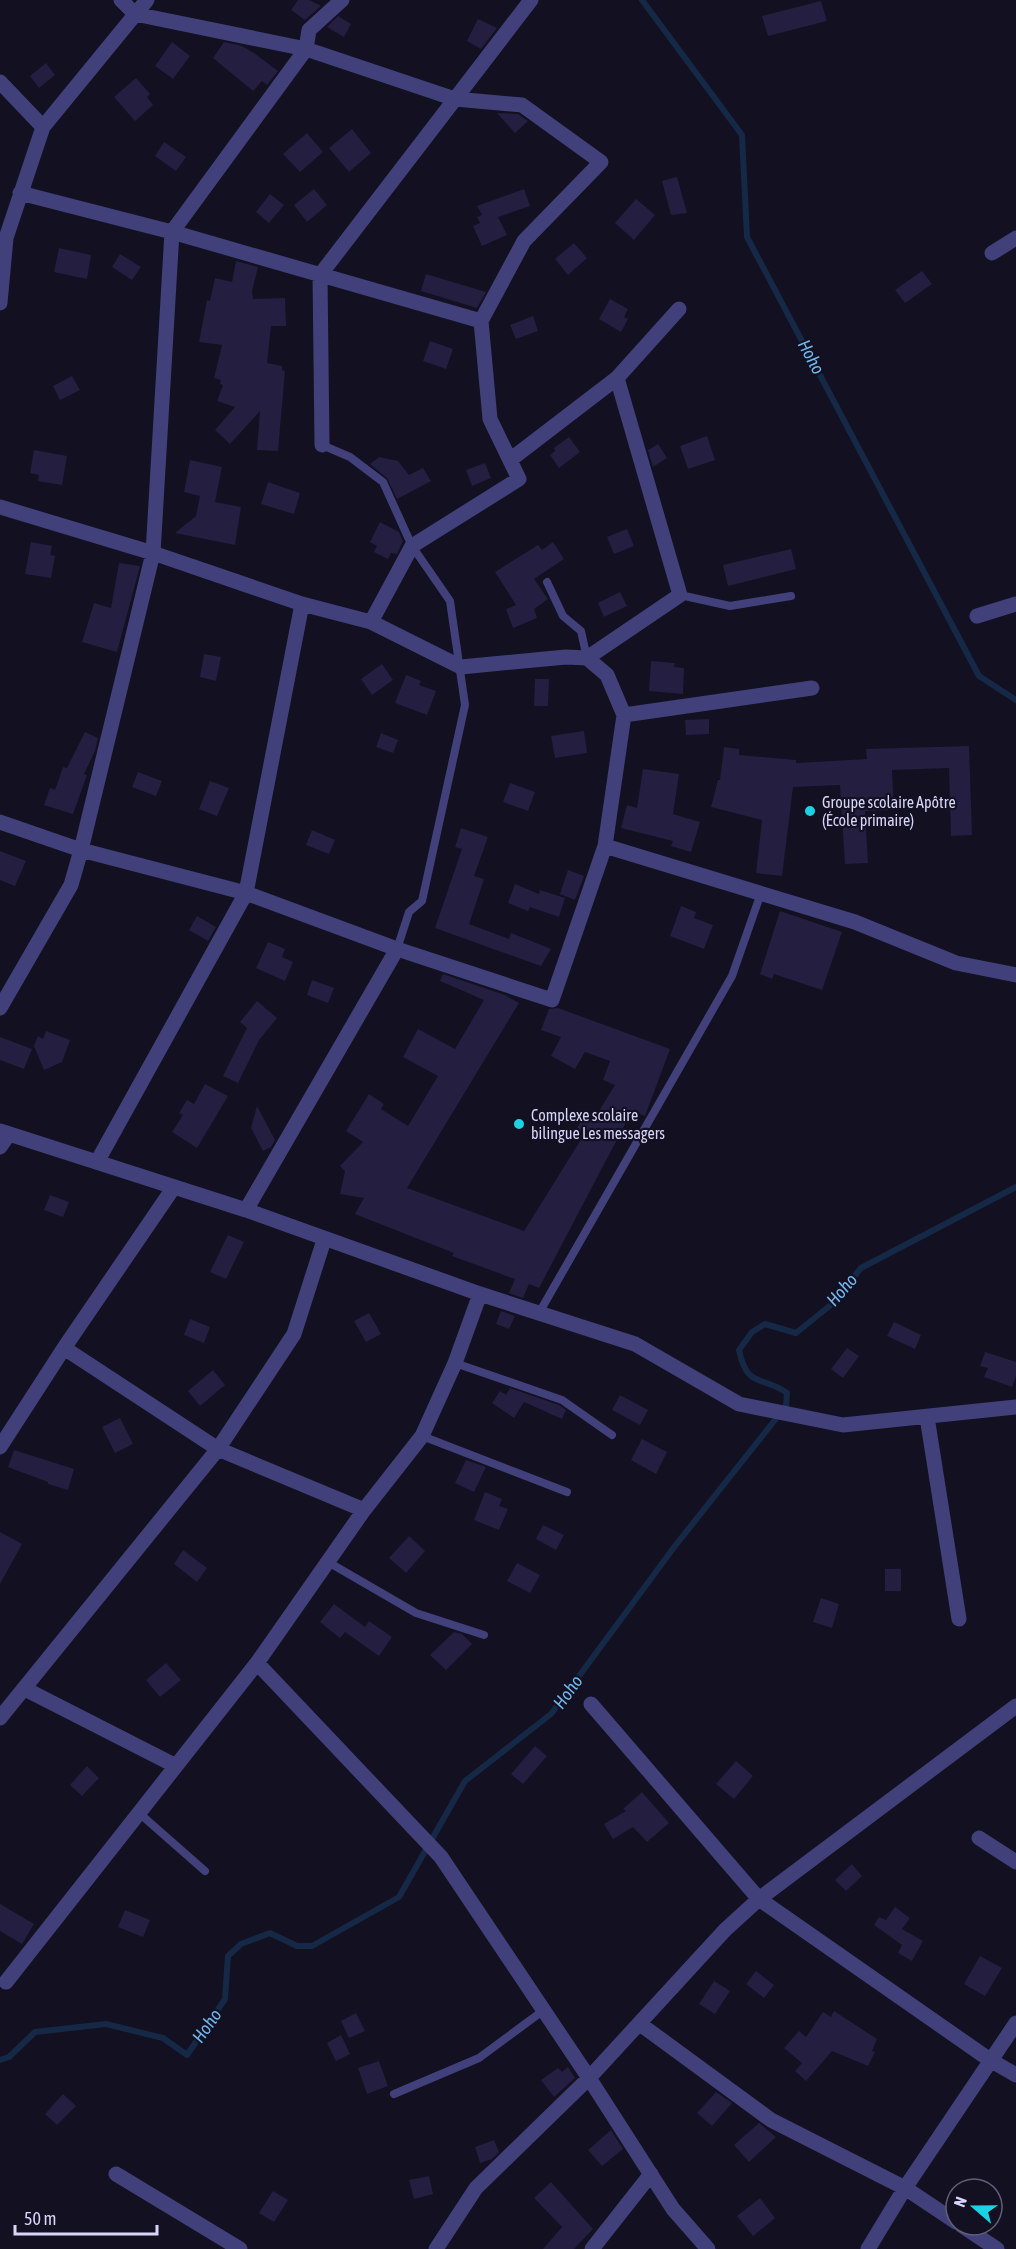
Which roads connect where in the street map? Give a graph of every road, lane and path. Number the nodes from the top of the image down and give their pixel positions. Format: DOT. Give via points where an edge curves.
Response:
graph roads {
  1 [pos="121,0"];
  2 [pos="147,0"];
  3 [pos="342,0"];
  4 [pos="531,0"];
  5 [pos="135,14"];
  6 [pos="306,49"];
  7 [pos="0,82"];
  8 [pos="455,99"];
  9 [pos="43,127"];
  10 [pos="20,193"];
  11 [pos="172,232"];
  12 [pos="1016,238"];
  13 [pos="992,253"];
  14 [pos="320,275"];
  15 [pos="0,303"];
  16 [pos="678,309"];
  17 [pos="481,321"];
  18 [pos="617,378"];
  19 [pos="322,445"];
  20 [pos="510,460"];
  21 [pos="0,507"];
  22 [pos="412,546"];
  23 [pos="153,553"];
  24 [pos="547,582"];
  25 [pos="680,595"];
  26 [pos="791,596"];
  27 [pos="302,604"];
  28 [pos="1016,604"];
  29 [pos="977,616"];
  30 [pos="371,622"];
  31 [pos="587,658"];
  32 [pos="461,667"];
  33 [pos="812,688"];
  34 [pos="624,715"];
  35 [pos="0,822"];
  36 [pos="605,846"];
  37 [pos="81,850"];
  38 [pos="246,893"];
  39 [pos="761,893"];
  40 [pos="398,949"];
  41 [pos="1016,975"];
  42 [pos="0,1008"];
  43 [pos="3,1137"];
  44 [pos="97,1162"];
  45 [pos="174,1187"];
  46 [pos="246,1210"];
  47 [pos="324,1240"];
  48 [pos="480,1294"];
  49 [pos="539,1313"];
  50 [pos="64,1348"];
  51 [pos="455,1363"];
  52 [pos="1016,1407"];
  53 [pos="927,1417"];
  54 [pos="612,1435"];
  55 [pos="422,1436"];
  56 [pos="0,1447"];
  57 [pos="218,1449"];
  58 [pos="567,1492"];
  59 [pos="364,1510"];
  60 [pos="328,1562"];
  61 [pos="959,1618"];
  62 [pos="484,1635"];
  63 [pos="256,1663"];
  64 [pos="25,1689"];
  65 [pos="591,1704"];
  66 [pos="1016,1706"];
  67 [pos="0,1718"];
  68 [pos="176,1766"];
  69 [pos="139,1813"];
  70 [pos="980,1838"];
  71 [pos="1016,1862"];
  72 [pos="205,1871"];
  73 [pos="759,1899"];
  74 [pos="6,1982"];
  75 [pos="544,2010"];
  76 [pos="1016,2023"];
  77 [pos="640,2024"];
  78 [pos="990,2060"];
  79 [pos="1016,2075"];
  80 [pos="590,2078"];
  81 [pos="394,2094"];
  82 [pos="116,2174"];
  83 [pos="651,2174"];
  84 [pos="905,2188"];
  85 [pos="944,2214"];
  86 [pos="979,2237"];
  87 [pos="240,2249"];
  88 [pos="436,2249"];
  89 [pos="592,2249"];
  90 [pos="708,2249"];
  91 [pos="868,2249"];
  92 [pos="997,2249"];
  1 -- 5 [label="street"];
  2 -- 5 [label="street"];
  3 -- 6 [label="street" via="309,30"];
  4 -- 8 [label="street"];
  5 -- 6 [label="street"];
  5 -- 9 [label="street"];
  6 -- 8 [label="street"];
  6 -- 11 [label="street"];
  7 -- 9 [label="street"];
  8 -- 14 [label="street"];
  8 -- 17 [label="street" via="522,105 601,162 524,242"];
  9 -- 10 [label="street"];
  10 -- 11 [label="street"];
  10 -- 15 [label="street" via="6,238"];
  11 -- 14 [label="street"];
  11 -- 23 [label="street"];
  12 -- 13 [label="street"];
  14 -- 17 [label="street"];
  14 -- 19 [label="street"];
  16 -- 18 [label="street"];
  17 -- 20 [label="street" via="490,419"];
  18 -- 20 [label="street"];
  18 -- 25 [label="street"];
  19 -- 22 [label="lane" via="350,456 384,482"];
  20 -- 22 [label="street" via="519,479"];
  21 -- 23 [label="street"];
  22 -- 30 [label="street"];
  22 -- 32 [label="lane" via="450,602"];
  23 -- 27 [label="street"];
  23 -- 37 [label="street"];
  24 -- 31 [label="lane" via="563,616 581,631"];
  25 -- 26 [label="lane" via="730,606"];
  25 -- 31 [label="street"];
  27 -- 30 [label="street"];
  27 -- 38 [label="street"];
  28 -- 29 [label="street"];
  30 -- 32 [label="street"];
  31 -- 32 [label="street"];
  31 -- 34 [label="street" via="607,675"];
  32 -- 40 [label="lane" via="465,705 422,901 409,912"];
  33 -- 34 [label="street"];
  34 -- 36 [label="street"];
  35 -- 37 [label="street"];
  36 -- 39 [label="street"];
  36 -- 40 [label="street" via="552,1000"];
  37 -- 38 [label="street"];
  37 -- 42 [label="street" via="71,885"];
  38 -- 40 [label="street"];
  38 -- 44 [label="street"];
  39 -- 41 [label="street" via="855,922 956,963"];
  39 -- 49 [label="lane" via="732,976"];
  40 -- 46 [label="street"];
  43 -- 44 [label="street"];
  44 -- 45 [label="street"];
  45 -- 46 [label="street"];
  45 -- 50 [label="street"];
  46 -- 47 [label="street"];
  47 -- 48 [label="street"];
  47 -- 57 [label="street" via="294,1334"];
  48 -- 49 [label="street"];
  48 -- 51 [label="street"];
  49 -- 53 [label="street" via="635,1344 738,1404 843,1425"];
  50 -- 56 [label="street"];
  50 -- 57 [label="street"];
  51 -- 54 [label="lane" via="562,1400"];
  51 -- 55 [label="street"];
  52 -- 53 [label="street"];
  53 -- 61 [label="street"];
  55 -- 58 [label="lane"];
  55 -- 59 [label="street"];
  57 -- 59 [label="street"];
  57 -- 64 [label="street"];
  59 -- 60 [label="street"];
  60 -- 62 [label="lane" via="416,1613"];
  60 -- 63 [label="street"];
  63 -- 68 [label="street"];
  63 -- 75 [label="street" via="441,1857"];
  64 -- 67 [label="street"];
  64 -- 68 [label="street"];
  65 -- 73 [label="street"];
  66 -- 73 [label="street"];
  68 -- 69 [label="street"];
  69 -- 72 [label="lane"];
  69 -- 74 [label="street"];
  70 -- 71 [label="street"];
  73 -- 77 [label="street" via="725,1930"];
  73 -- 78 [label="street"];
  75 -- 80 [label="street"];
  75 -- 81 [label="lane" via="479,2058"];
  76 -- 78 [label="street"];
  77 -- 80 [label="street"];
  77 -- 84 [label="street" via="771,2120"];
  78 -- 79 [label="street"];
  78 -- 84 [label="street"];
  80 -- 83 [label="street"];
  80 -- 88 [label="street" via="476,2188"];
  82 -- 87 [label="street"];
  83 -- 89 [label="street"];
  83 -- 90 [label="street" via="673,2209"];
  84 -- 85 [label="street"];
  84 -- 91 [label="street"];
  86 -- 92 [label="street"];
}
